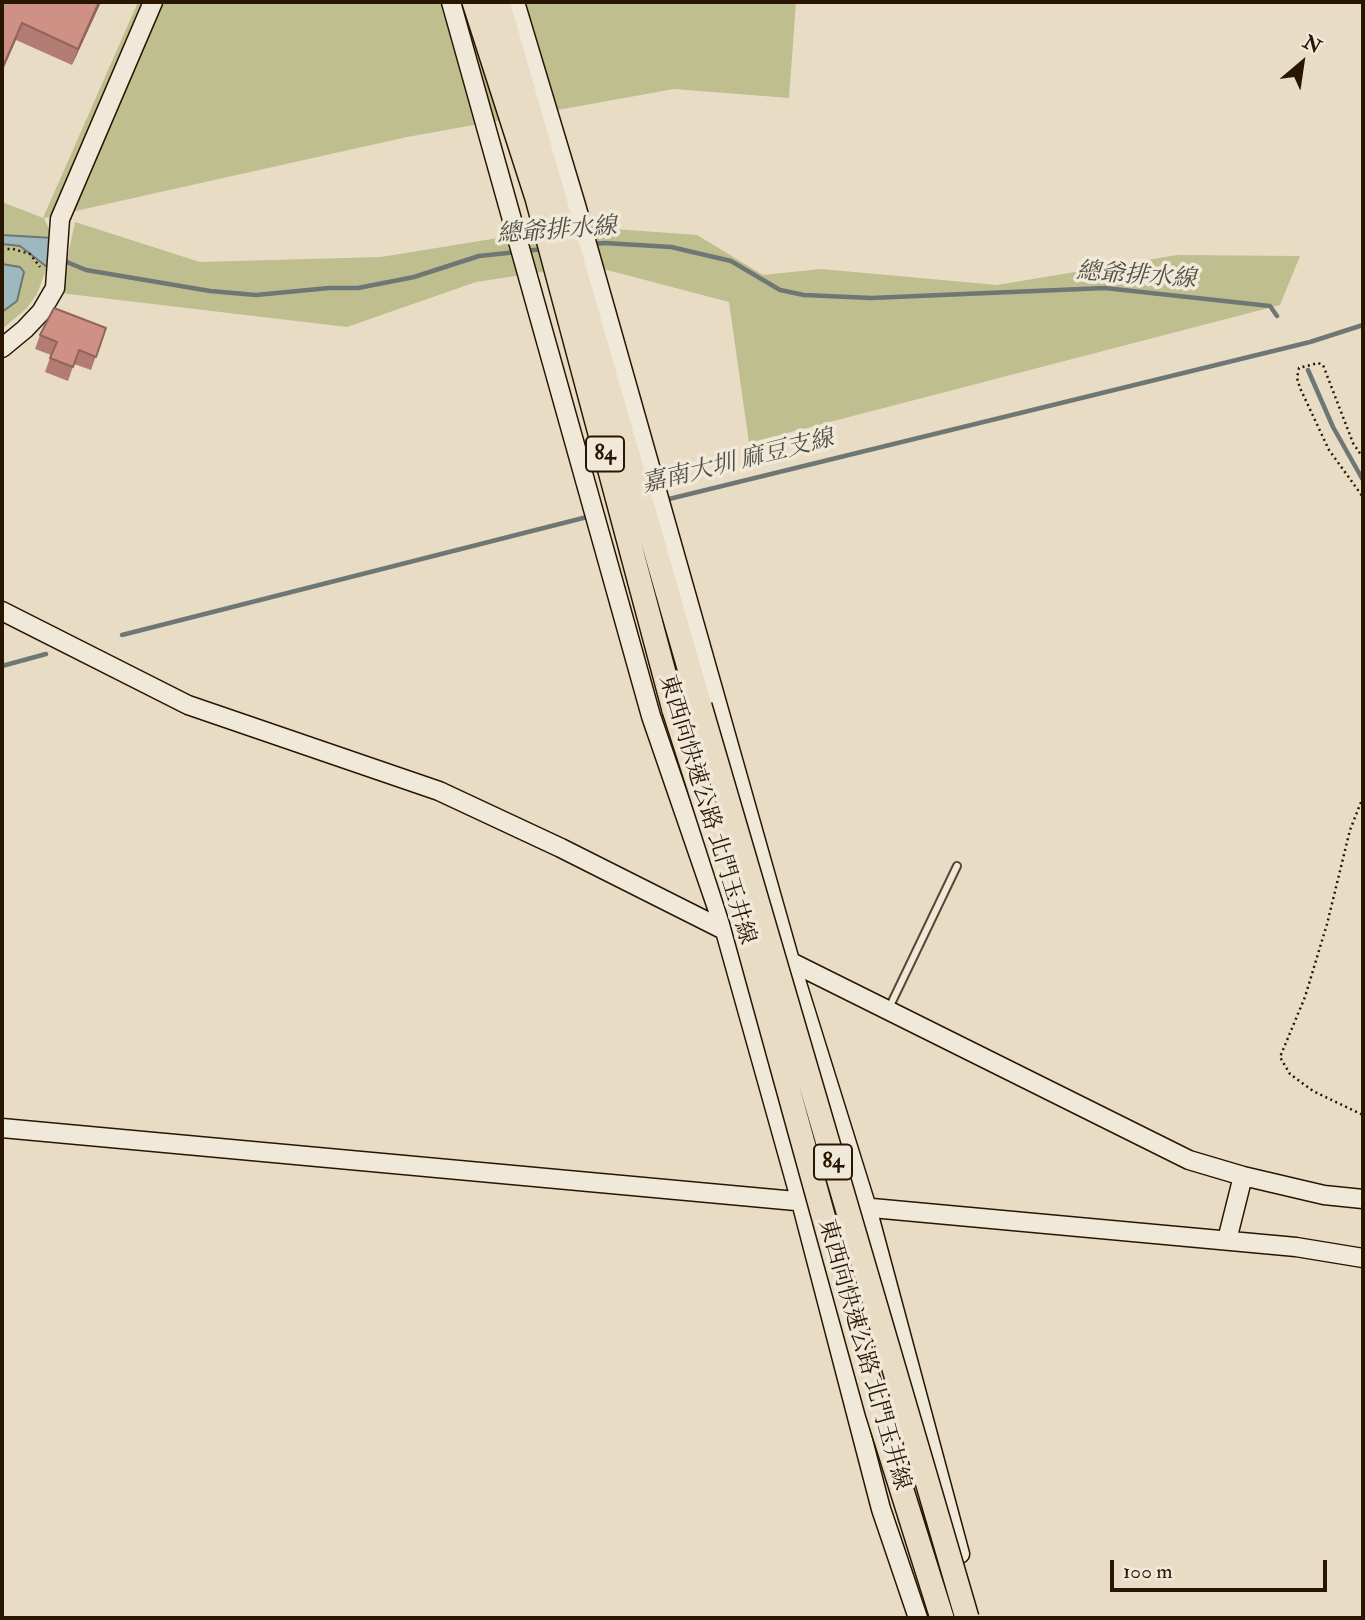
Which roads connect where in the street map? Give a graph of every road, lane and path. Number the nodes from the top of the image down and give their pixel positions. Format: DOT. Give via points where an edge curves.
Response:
graph roads {
  1 [pos="153,2"];
  2 [pos="451,2"];
  3 [pos="474,2"];
  4 [pos="498,2"];
  5 [pos="515,2"];
  6 [pos="556,200"];
  7 [pos="2,249"];
  8 [pos="30,254"];
  9 [pos="2,348"];
  10 [pos="1363,458"];
  11 [pos="1363,497"];
  12 [pos="2,600"];
  13 [pos="2,611"];
  14 [pos="76,648"];
  15 [pos="1363,797"];
  16 [pos="957,866"];
  17 [pos="725,930"];
  18 [pos="790,961"];
  19 [pos="889,1008"];
  20 [pos="1363,1115"];
  21 [pos="2,1128"];
  22 [pos="1242,1176"];
  23 [pos="1363,1199"];
  24 [pos="801,1202"];
  25 [pos="867,1208"];
  26 [pos="1227,1240"];
  27 [pos="1363,1258"];
  28 [pos="918,1618"];
  29 [pos="942,1618"];
  30 [pos="967,1618"];
  31 [pos="977,1618"];
  1 -- 9 [label="main road" via="60,219 55,288 41,312"];
  2 -- 17 [label="main road" via="651,716"];
  3 -- 6 [label="highway, 東西向快速公路 北門玉井線 / 84"];
  4 -- 6 [label="highway, 東西向快速公路 北門玉井線 / 84"];
  5 -- 6 [label="main road"];
  6 -- 18 [label="main road" via="716,706"];
  6 -- 29 [label="highway, 東西向快速公路 北門玉井線 / 84, bridge" via="674,710 741,918 877,1411"];
  6 -- 30 [label="highway, 東西向快速公路 北門玉井線 / 84, bridge"];
  7 -- 8 [label="path"];
  10 -- 11 [label="path" via="1323,365 1299,368 1300,388 1329,450"];
  12 -- 14 [label="main road"];
  13 -- 14 [label="main road"];
  14 -- 17 [label="main road" via="188,705 439,790"];
  15 -- 20 [label="path" via="1305,997 1280,1057 1290,1074 1313,1091"];
  16 -- 19 [label="lane"];
  17 -- 18 [label="main road"];
  17 -- 24 [label="main road"];
  18 -- 19 [label="main road"];
  18 -- 25 [label="main road"];
  19 -- 22 [label="main road" via="1189,1160"];
  21 -- 24 [label="main road"];
  22 -- 23 [label="main road"];
  22 -- 26 [label="main road"];
  24 -- 25 [label="main road"];
  24 -- 28 [label="main road" via="881,1509"];
  25 -- 26 [label="main road"];
  25 -- 31 [label="main road"];
  26 -- 27 [label="main road"];
}
